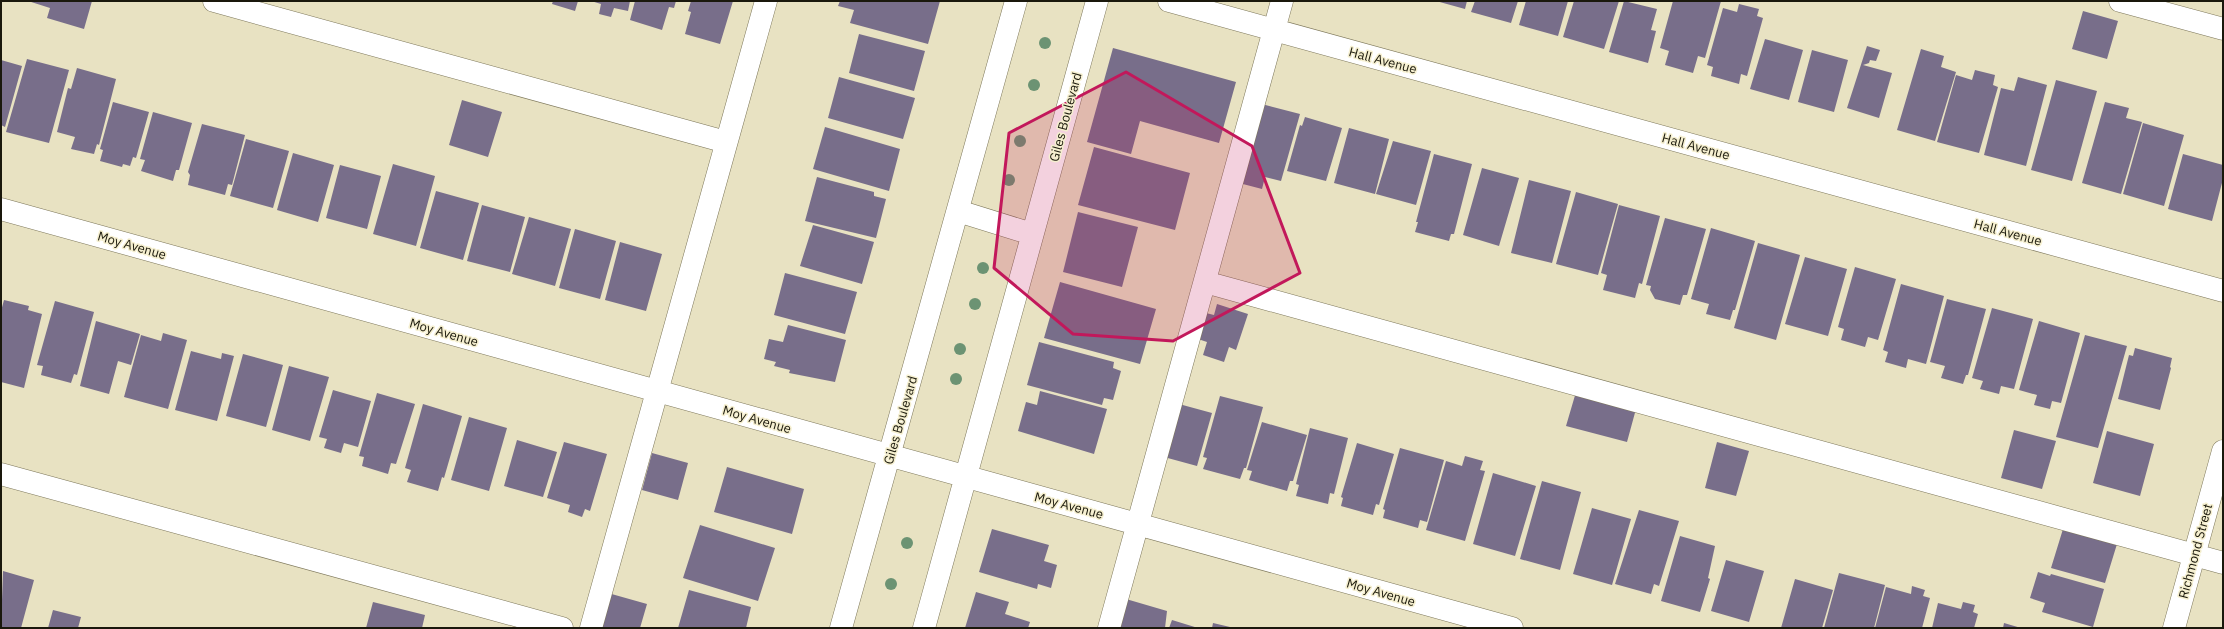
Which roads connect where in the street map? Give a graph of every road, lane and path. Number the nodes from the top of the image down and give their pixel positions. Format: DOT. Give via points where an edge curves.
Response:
graph roads {
  1 [pos="214,1"];
  2 [pos="766,1"];
  3 [pos="1016,1"];
  4 [pos="1097,1"];
  5 [pos="1169,1"];
  6 [pos="1282,1"];
  7 [pos="2120,1"];
  8 [pos="2223,29"];
  9 [pos="1274,30"];
  10 [pos="726,142"];
  11 [pos="1,209"];
  12 [pos="958,211"];
  13 [pos="1032,234"];
  14 [pos="1205,282"];
  15 [pos="2223,292"];
  16 [pos="657,391"];
  17 [pos="2223,451"];
  18 [pos="890,456"];
  19 [pos="1,474"];
  20 [pos="966,476"];
  21 [pos="1138,524"];
  22 [pos="2194,555"];
  23 [pos="2223,563"];
  24 [pos="562,628"];
  25 [pos="591,628"];
  26 [pos="842,628"];
  27 [pos="924,628"];
  28 [pos="1109,628"];
  29 [pos="1512,628"];
  30 [pos="2174,628"];
  1 -- 10 [label="street"];
  2 -- 10 [label="street"];
  3 -- 12 [label="street, Giles Boulevard"];
  4 -- 13 [label="street, Giles Boulevard"];
  5 -- 9 [label="street, Hall Avenue"];
  6 -- 9 [label="street"];
  7 -- 8 [label="street"];
  9 -- 14 [label="street"];
  9 -- 15 [label="street, Hall Avenue"];
  10 -- 16 [label="street"];
  11 -- 16 [label="street, Moy Avenue"];
  12 -- 13 [label="street"];
  12 -- 18 [label="street, Giles Boulevard"];
  13 -- 20 [label="street, Giles Boulevard"];
  14 -- 21 [label="street"];
  14 -- 22 [label="street"];
  16 -- 18 [label="street, Moy Avenue"];
  16 -- 25 [label="street"];
  17 -- 22 [label="street, Richmond Street"];
  18 -- 20 [label="street, Moy Avenue"];
  18 -- 26 [label="street, Giles Boulevard"];
  19 -- 24 [label="street"];
  20 -- 21 [label="street, Moy Avenue"];
  20 -- 27 [label="street, Giles Boulevard"];
  21 -- 28 [label="street"];
  21 -- 29 [label="street, Moy Avenue"];
  22 -- 23 [label="street"];
  22 -- 30 [label="street, Richmond Street"];
}
